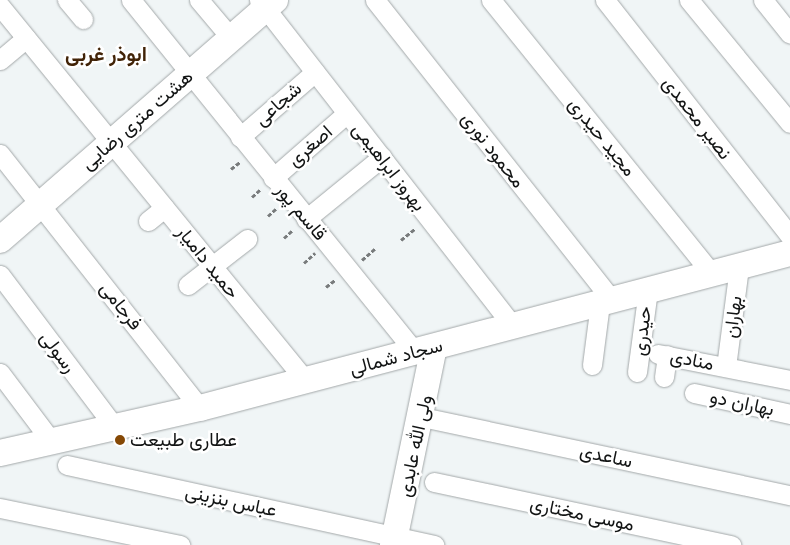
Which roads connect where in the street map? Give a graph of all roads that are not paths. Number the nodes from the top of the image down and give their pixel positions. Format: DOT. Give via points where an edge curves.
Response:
graph roads {
  1 [pos="67,0"];
  2 [pos="131,0"];
  3 [pos="199,0"];
  4 [pos="375,0"];
  5 [pos="491,0"];
  6 [pos="605,0"];
  7 [pos="689,0"];
  8 [pos="763,0"];
  9 [pos="266,3"];
  10 [pos="0,6"];
  11 [pos="83,18"];
  12 [pos="790,34"];
  13 [pos="26,38"];
  14 [pos="231,38"];
  15 [pos="0,60"];
  16 [pos="315,72"];
  17 [pos="190,74"];
  18 [pos="347,113"];
  19 [pos="790,123"];
  20 [pos="240,137"];
  21 [pos="111,142"];
  22 [pos="0,154"];
  23 [pos="382,157"];
  24 [pos="273,178"];
  25 [pos="42,204"];
  26 [pos="164,208"];
  27 [pos="306,219"];
  28 [pos="148,221"];
  29 [pos="790,236"];
  30 [pos="247,238"];
  31 [pos="0,240"];
  32 [pos="790,254"];
  33 [pos="213,267"];
  34 [pos="739,267"];
  35 [pos="712,274"];
  36 [pos="0,275"];
  37 [pos="188,285"];
  38 [pos="648,290"];
  39 [pos="606,301"];
  40 [pos="513,326"];
  41 [pos="424,348"];
  42 [pos="592,365"];
  43 [pos="726,367"];
  44 [pos="637,372"];
  45 [pos="0,373"];
  46 [pos="664,377"];
  47 [pos="790,380"];
  48 [pos="306,381"];
  49 [pos="694,393"];
  50 [pos="200,408"];
  51 [pos="790,414"];
  52 [pos="422,417"];
  53 [pos="116,428"];
  54 [pos="52,442"];
  55 [pos="0,453"];
  56 [pos="67,465"];
  57 [pos="434,482"];
  58 [pos="790,495"];
  59 [pos="0,508"];
  60 [pos="394,541"];
  61 [pos="180,545"];
  62 [pos="434,545"];
  63 [pos="731,545"];
  1 -- 11 [label="street"];
  2 -- 17 [label="street, قاسم پور"];
  3 -- 14 [label="street"];
  4 -- 39 [label="street, محمود نوری"];
  5 -- 35 [label="street, مجید حیدری"];
  6 -- 29 [label="street, نصیر محمدی"];
  7 -- 19 [label="street"];
  8 -- 12 [label="street"];
  9 -- 14 [label="main road, هشت متری رضایی"];
  9 -- 16 [label="street, بهروز ابراهیمی"];
  10 -- 13 [label="street, حمید دامیار"];
  13 -- 15 [label="street"];
  13 -- 21 [label="street, حمید دامیار"];
  14 -- 17 [label="main road, هشت متری رضایی"];
  16 -- 18 [label="street, بهروز ابراهیمی"];
  16 -- 20 [label="street, شجاعی"];
  17 -- 20 [label="street, قاسم پور"];
  17 -- 21 [label="main road, هشت متری رضایی"];
  18 -- 23 [label="street, بهروز ابراهیمی"];
  18 -- 24 [label="street, اصغری"];
  20 -- 24 [label="street, قاسم پور"];
  21 -- 25 [label="main road, هشت متری رضایی"];
  21 -- 26 [label="street, حمید دامیار"];
  22 -- 25 [label="street, فرجامی"];
  23 -- 27 [label="street"];
  23 -- 40 [label="street, بهروز ابراهیمی"];
  24 -- 27 [label="street, قاسم پور"];
  25 -- 31 [label="main road, هشت متری رضایی"];
  25 -- 50 [label="street, فرجامی"];
  26 -- 28 [label="street"];
  26 -- 33 [label="street, حمید دامیار"];
  27 -- 41 [label="street, قاسم پور"];
  30 -- 33 [label="street"];
  32 -- 34 [label="main road, سجاد شمالی"];
  33 -- 37 [label="street"];
  33 -- 48 [label="street, حمید دامیار"];
  34 -- 35 [label="main road, سجاد شمالی"];
  34 -- 43 [label="street, بهاران"];
  35 -- 38 [label="main road, سجاد شمالی"];
  36 -- 53 [label="street, رسولی"];
  38 -- 39 [label="main road, سجاد شمالی"];
  38 -- 44 [label="street, حیدری"];
  39 -- 40 [label="main road, سجاد شمالی"];
  39 -- 42 [label="street"];
  40 -- 41 [label="main road, سجاد شمالی"];
  41 -- 48 [label="main road, سجاد شمالی"];
  41 -- 52 [label="main road, ولی الله عابدی"];
  43 -- 46 [label="street, منادی" via="662,355"];
  43 -- 47 [label="street, منادی"];
  45 -- 54 [label="street"];
  48 -- 50 [label="main road, سجاد شمالی"];
  49 -- 51 [label="street, بهاران دو"];
  50 -- 53 [label="main road, سجاد شمالی"];
  52 -- 58 [label="street, ساعدی"];
  52 -- 60 [label="main road, ولی الله عابدی"];
  53 -- 54 [label="main road, سجاد شمالی"];
  54 -- 55 [label="main road, سجاد شمالی"];
  56 -- 60 [label="street, عباس بنزینی"];
  57 -- 63 [label="street, موسی مختاری"];
  59 -- 61 [label="street"];
  60 -- 62 [label="street, عباس بنزینی"];
}
